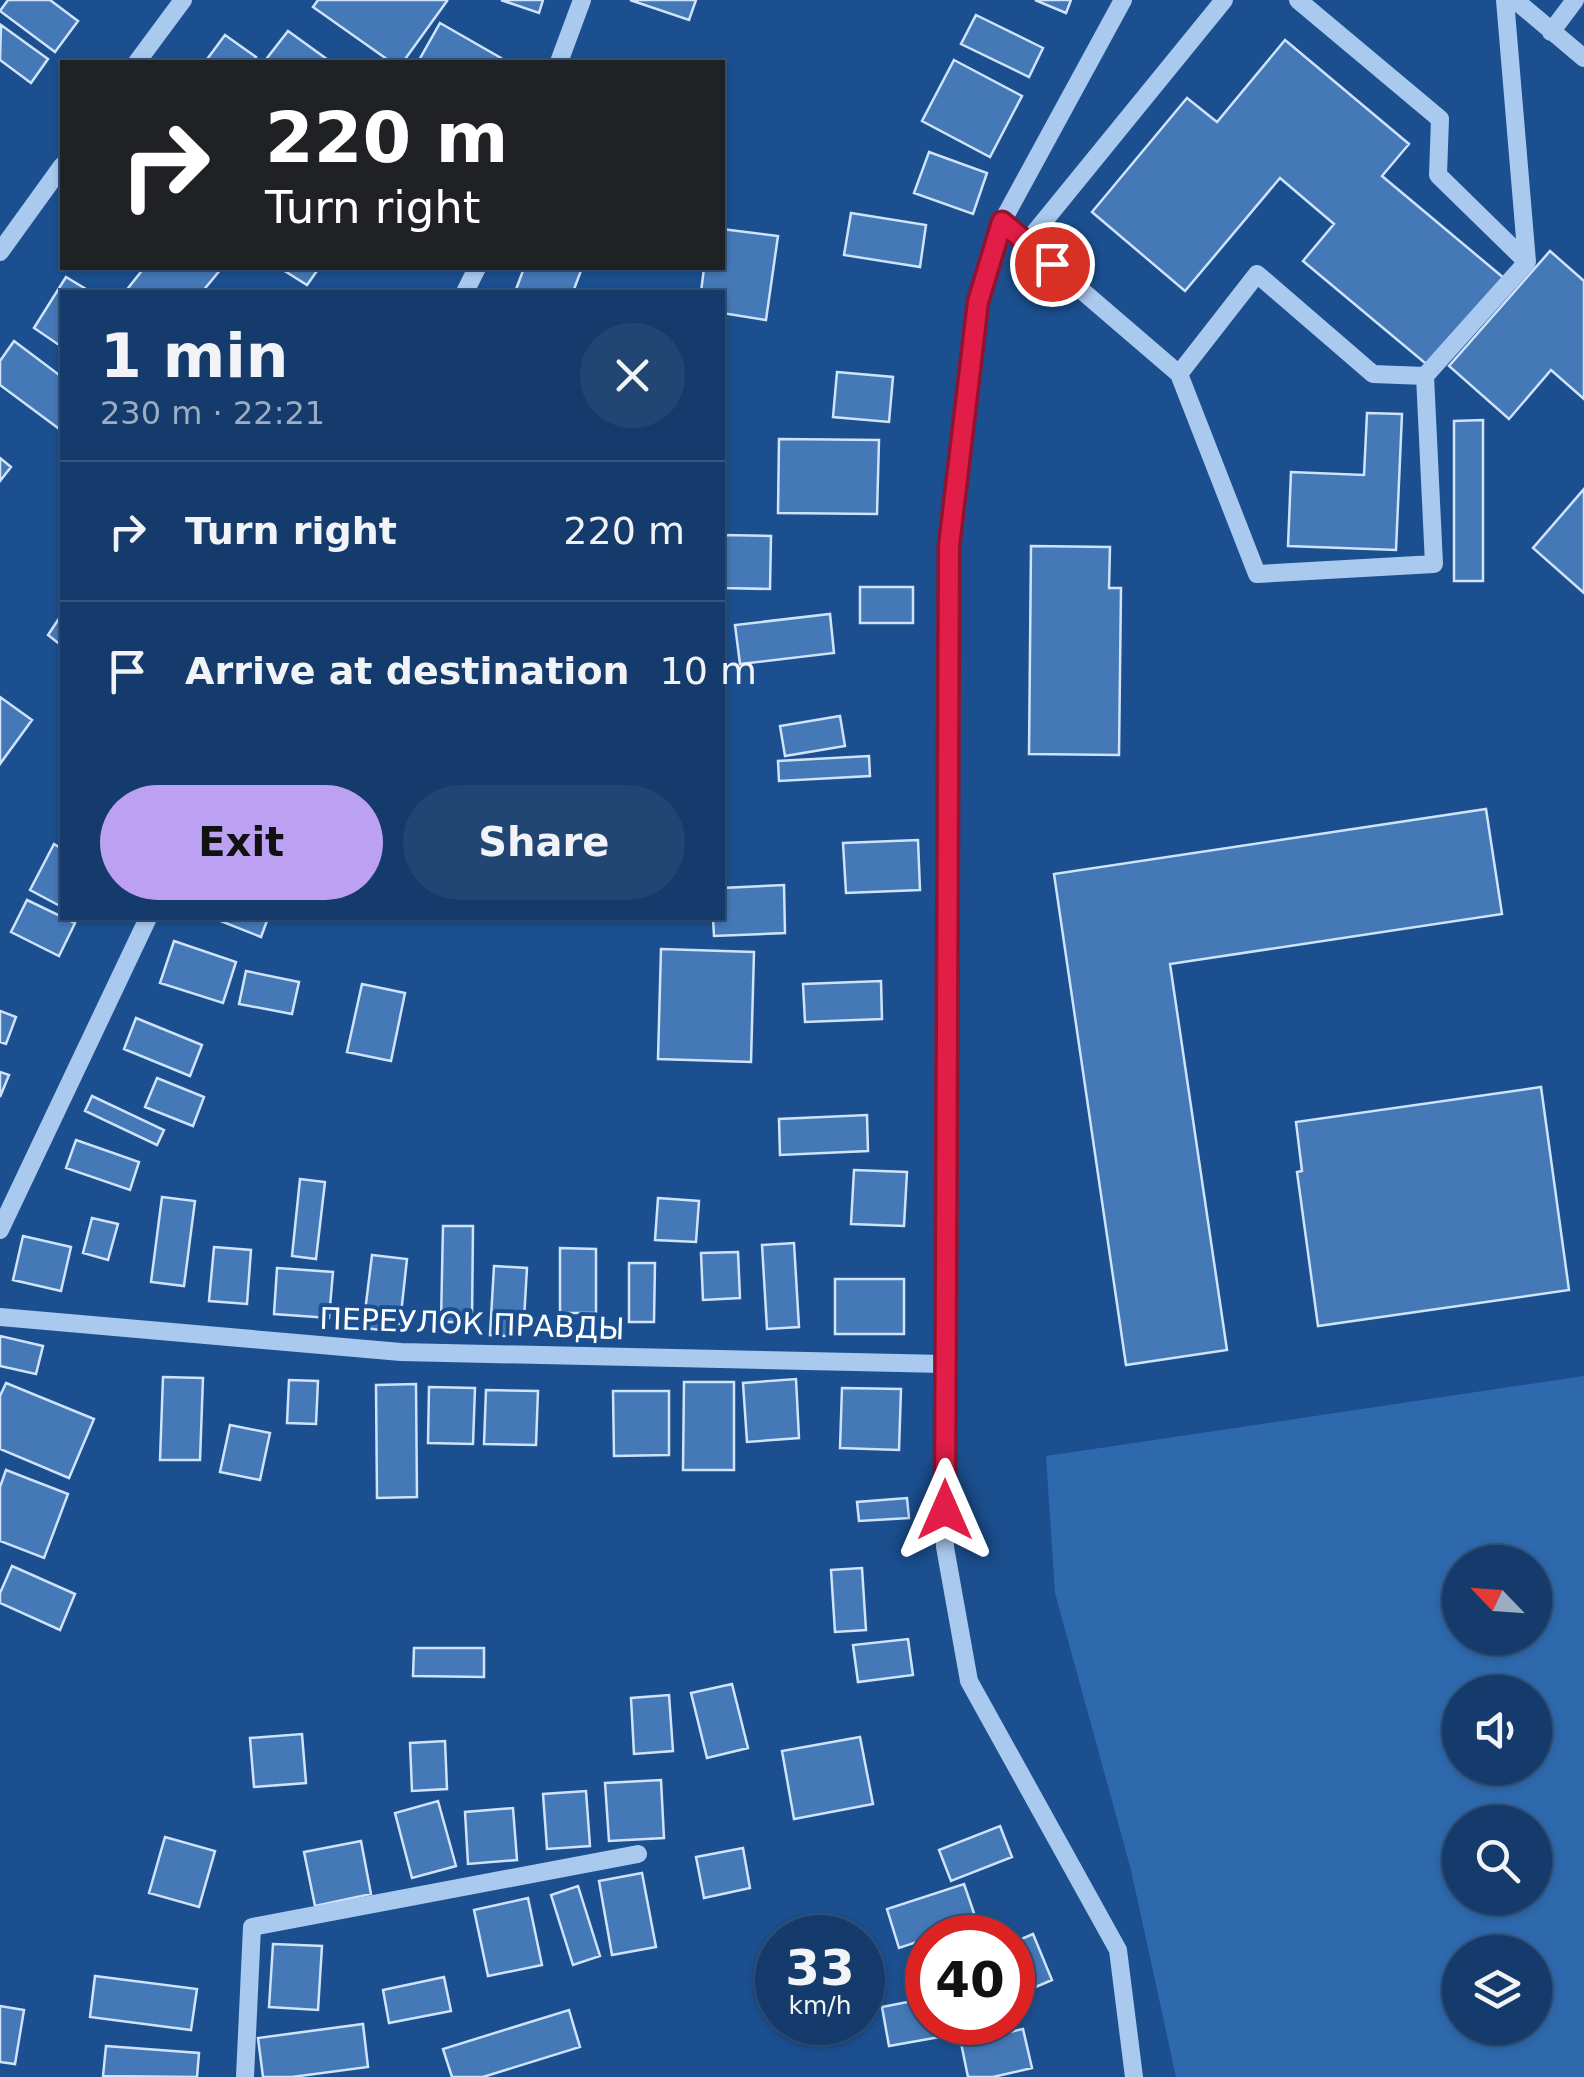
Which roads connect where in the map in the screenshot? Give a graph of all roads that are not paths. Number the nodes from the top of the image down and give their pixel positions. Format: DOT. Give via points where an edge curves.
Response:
graph roads {
  1 [pos="182,0"];
  2 [pos="582,0"];
  3 [pos="1123,0"];
  4 [pos="1224,0"];
  5 [pos="1298,0"];
  6 [pos="1504,0"];
  7 [pos="1515,0"];
  8 [pos="1576,0"];
  9 [pos="1551,32"];
  10 [pos="1584,58"];
  11 [pos="138,60"];
  12 [pos="560,60"];
  13 [pos="60,169"];
  14 [pos="1002,222"];
  15 [pos="1027,242"];
  16 [pos="0,252"];
  17 [pos="1527,262"];
  18 [pos="1179,374"];
  19 [pos="1425,376"];
  20 [pos="147,920"];
  21 [pos="0,1230"];
  22 [pos="0,1317"];
  23 [pos="944,1364"];
  24 [pos="638,1854"];
  25 [pos="245,2077"];
  26 [pos="1134,2077"];
  1 -- 11 [label="street"];
  2 -- 12 [label="street"];
  3 -- 14 [label="street"];
  4 -- 15 [label="street"];
  5 -- 17 [label="street" via="1440,119 1438,175"];
  6 -- 17 [label="street"];
  7 -- 9 [label="street"];
  8 -- 9 [label="street"];
  9 -- 10 [label="street"];
  13 -- 16 [label="street"];
  14 -- 15 [label="street"];
  14 -- 23 [label="street" via="978,302 949,546"];
  15 -- 18 [label="street"];
  17 -- 19 [label="street"];
  18 -- 19 [label="street" via="1257,274 1373,374"];
  18 -- 19 [label="street" via="1257,574 1434,564"];
  20 -- 21 [label="street"];
  22 -- 23 [label="street, ПЕРЕУЛОК ПРАВДЫ" via="402,1352"];
  23 -- 26 [label="street" via="945,1547 970,1681 1118,1950"];
  24 -- 25 [label="street" via="252,1928"];
}
